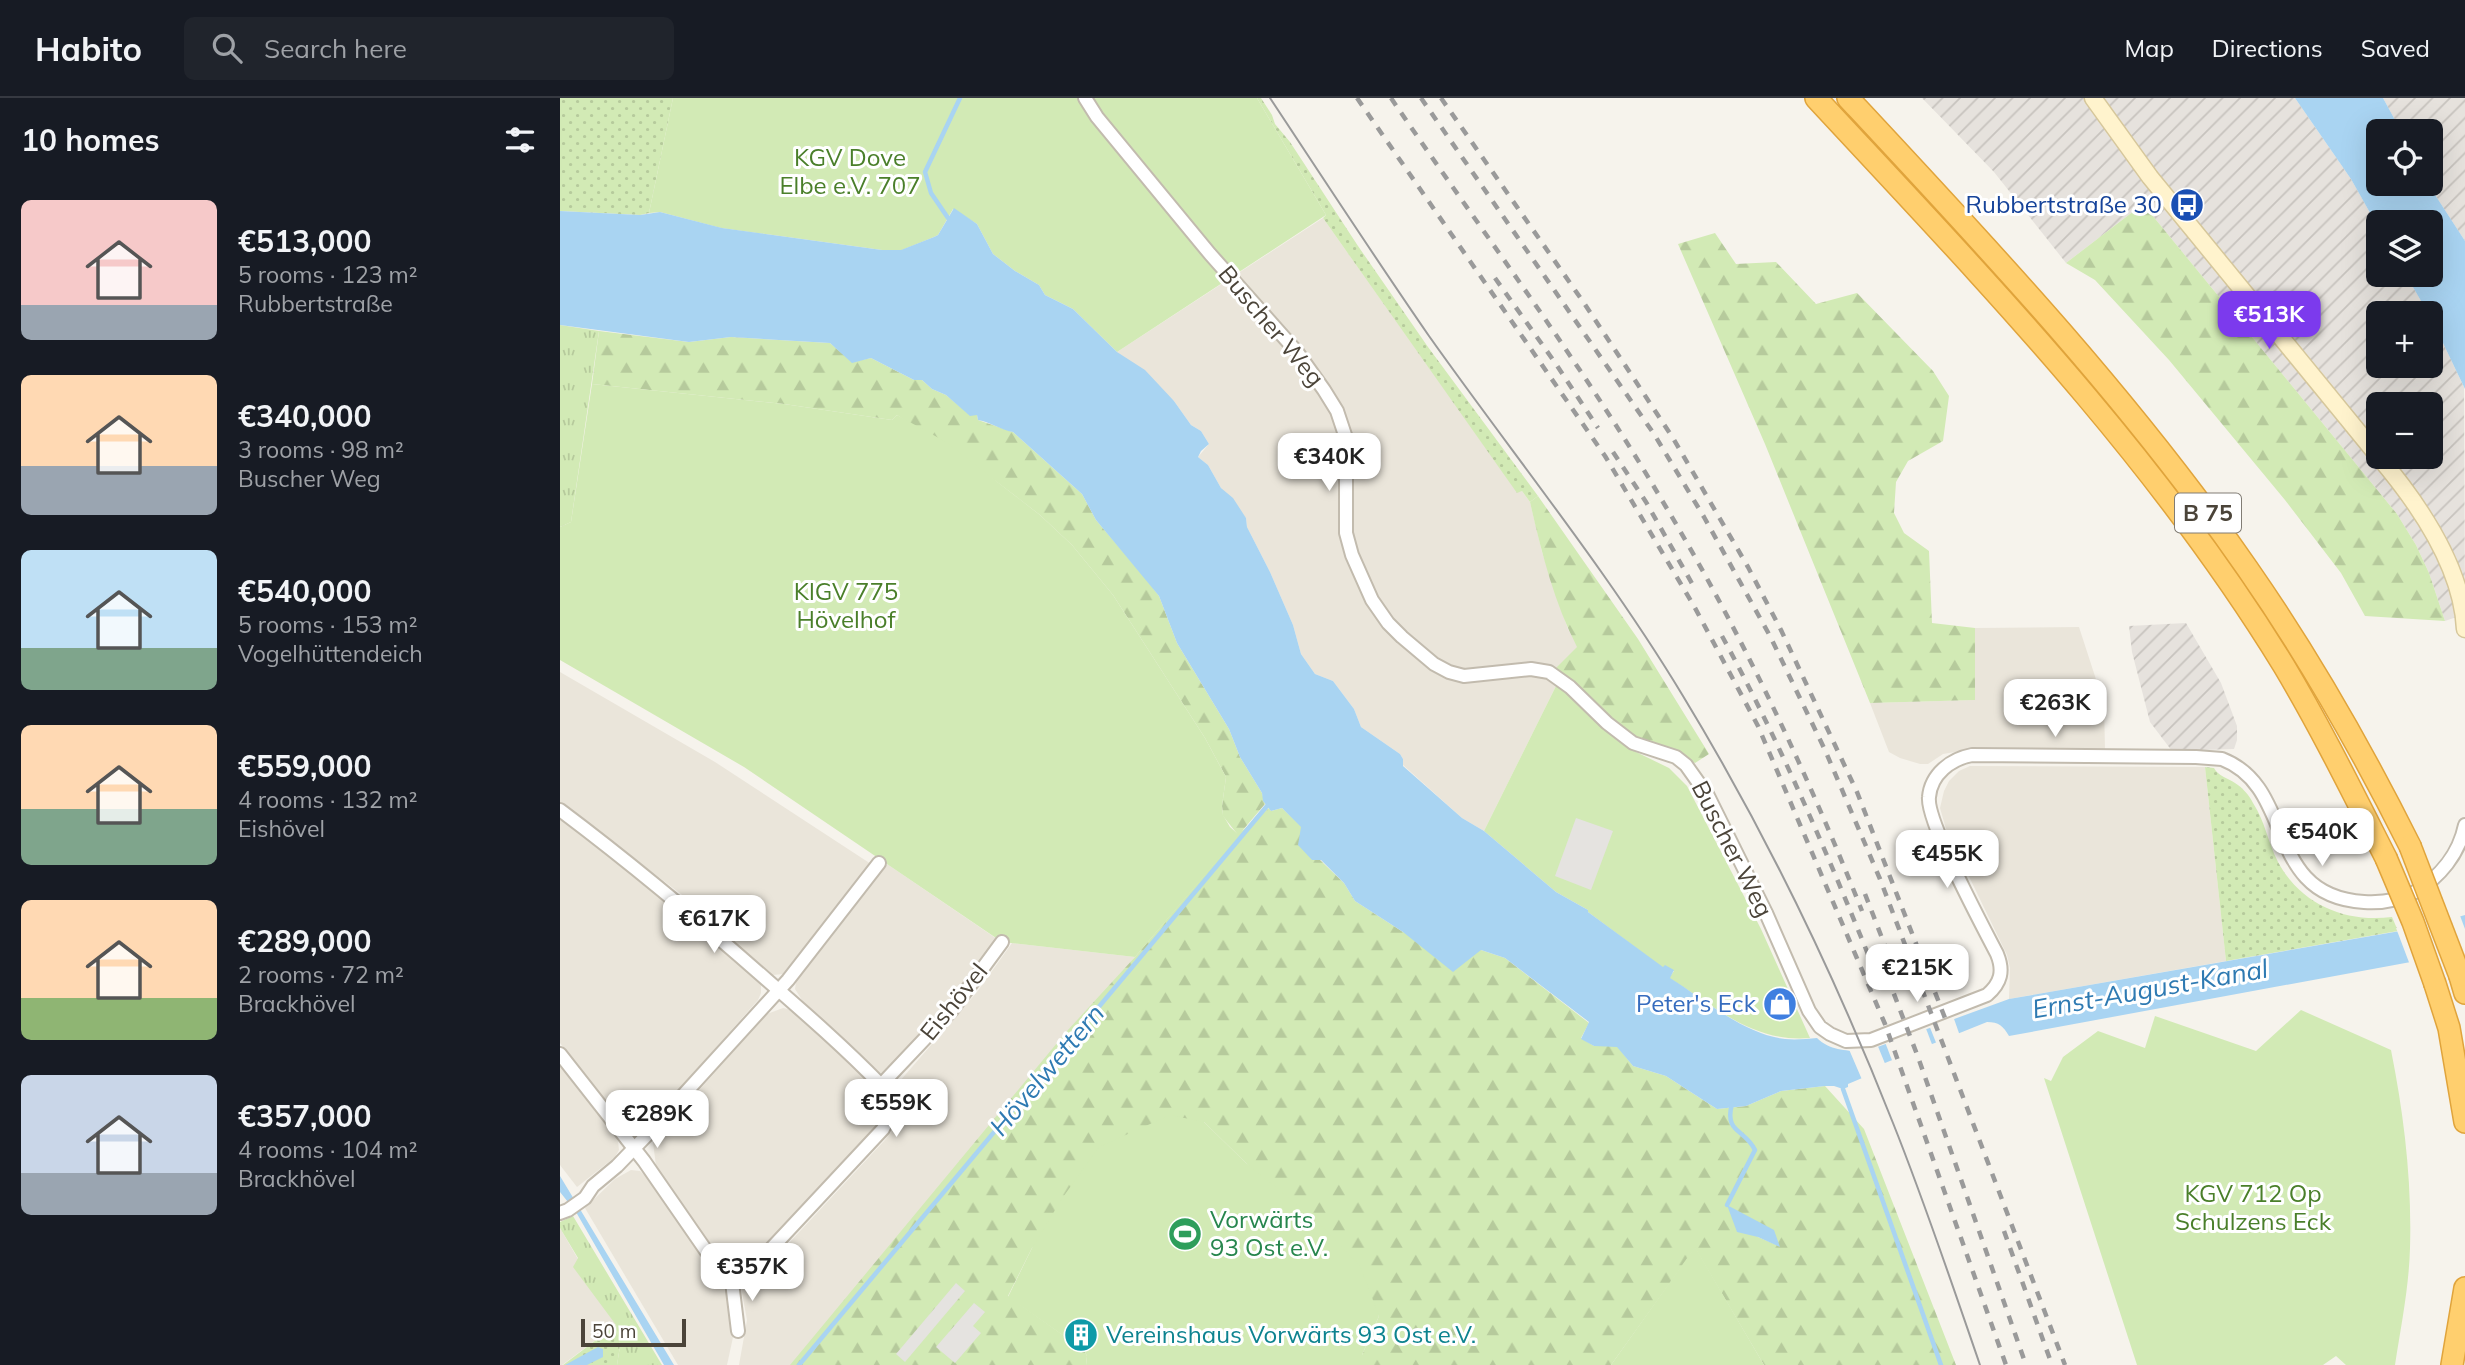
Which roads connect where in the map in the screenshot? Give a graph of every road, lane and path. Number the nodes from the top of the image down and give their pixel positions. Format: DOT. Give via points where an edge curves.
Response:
graph roads {
  1 [pos="1085,98"];
  2 [pos="1816,98"];
  3 [pos="1848,98"];
  4 [pos="2093,98"];
  5 [pos="2366,440"];
  6 [pos="2389,469"];
  7 [pos="2465,629"];
  8 [pos="560,810"];
  9 [pos="2465,825"];
  10 [pos="879,863"];
  11 [pos="1002,942"];
  12 [pos="2463,985"];
  13 [pos="779,990"];
  14 [pos="560,1054"];
  15 [pos="881,1085"];
  16 [pos="2465,1122"];
  17 [pos="634,1149"];
  18 [pos="564,1211"];
  19 [pos="731,1274"];
  20 [pos="2465,1289"];
  21 [pos="738,1331"];
  22 [pos="2452,1365"];
  1 -- 9 [label="street, Buscher Weg" via="1325,390 1346,438 1346,533 1372,600 1388,624 1449,672 1464,676 1531,669 1549,672 1633,743 1676,757 1686,765 1708,796 1814,1020 1839,1039 1871,1040 1980,998 1999,981 1997,954 1929,807 1931,788 1940,773 1962,757 2222,759 2240,768 2262,789 2285,848 2304,875 2334,895 2358,902 2387,902 2421,888 2453,857"];
  2 -- 16 [label="highway, B 75, bridge" via="2100,410 2221,571 2283,665 2386,858 2413,922 2449,1028"];
  3 -- 12 [label="highway, B 75, bridge" via="2135,419 2248,568 2336,706 2375,778 2410,846"];
  4 -- 5 [label="street" via="2123,143"];
  6 -- 7 [label="street" via="2439,545"];
  8 -- 13 [label="street" via="660,886"];
  10 -- 13 [label="street"];
  11 -- 15 [label="street, Eishövel" via="952,1010"];
  13 -- 15 [label="street"];
  13 -- 17 [label="street"];
  14 -- 17 [label="street"];
  15 -- 19 [label="street" via="890,1107 883,1129 754,1267"];
  17 -- 18 [label="street" via="580,1202"];
  17 -- 19 [label="street" via="709,1255"];
  19 -- 21 [label="street"];
  20 -- 22 [label="highway"];
}
